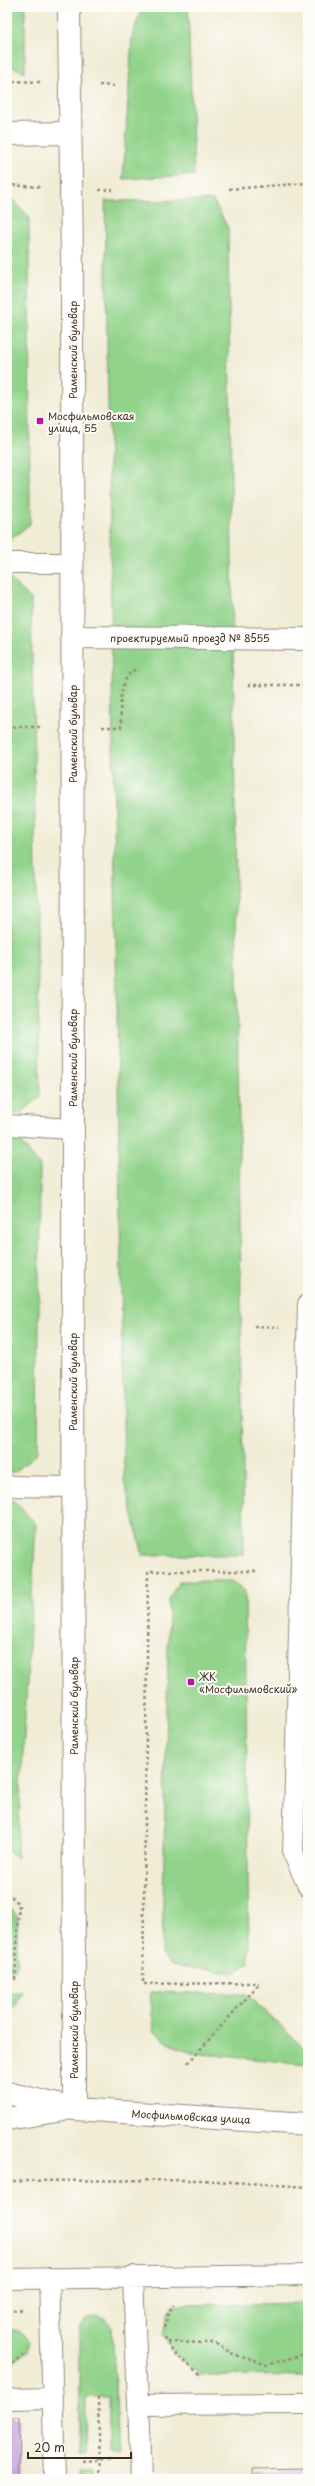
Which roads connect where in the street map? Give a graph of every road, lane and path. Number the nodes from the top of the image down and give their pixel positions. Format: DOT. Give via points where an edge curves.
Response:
graph roads {
  1 [pos="69,7"];
  2 [pos="70,133"];
  3 [pos="7,134"];
  4 [pos="308,182"];
  5 [pos="229,189"];
  6 [pos="7,563"];
  7 [pos="72,563"];
  8 [pos="72,637"];
  9 [pos="308,638"];
  10 [pos="145,665"];
  11 [pos="248,685"];
  12 [pos="308,685"];
  13 [pos="7,727"];
  14 [pos="72,727"];
  15 [pos="7,1125"];
  16 [pos="72,1129"];
  17 [pos="308,1304"];
  18 [pos="7,1486"];
  19 [pos="72,1487"];
  20 [pos="256,1571"];
  21 [pos="308,1886"];
  22 [pos="7,1892"];
  23 [pos="15,1981"];
  24 [pos="188,2063"];
  25 [pos="7,2093"];
  26 [pos="74,2109"];
  27 [pos="7,2119"];
  28 [pos="308,2124"];
  29 [pos="7,2181"];
  30 [pos="308,2186"];
  31 [pos="308,2274"];
  32 [pos="133,2276"];
  33 [pos="49,2278"];
  34 [pos="7,2279"];
  35 [pos="173,2305"];
  36 [pos="168,2342"];
  37 [pos="308,2353"];
  38 [pos="208,2376"];
  39 [pos="98,2397"];
  40 [pos="53,2398"];
  41 [pos="7,2399"];
  42 [pos="308,2404"];
  43 [pos="138,2405"];
  44 [pos="140,2457"];
  45 [pos="99,2460"];
  46 [pos="55,2471"];
  47 [pos="100,2479"];
  48 [pos="141,2479"];
  1 -- 2 [label="street, Раменский бульвар"];
  2 -- 3 [label="street"];
  2 -- 7 [label="street, Раменский бульвар"];
  4 -- 5 [label="path"];
  6 -- 7 [label="lane"];
  7 -- 8 [label="street, Раменский бульвар"];
  8 -- 9 [label="street, проектируемый проезд № 8555"];
  8 -- 14 [label="street, Раменский бульвар"];
  10 -- 14 [label="path" via="132,670 121,688 121,727"];
  11 -- 12 [label="path"];
  13 -- 14 [label="path"];
  14 -- 16 [label="street, Раменский бульвар"];
  15 -- 16 [label="lane"];
  16 -- 19 [label="street, Раменский бульвар"];
  17 -- 21 [label="lane" via="293,1853"];
  18 -- 19 [label="lane"];
  19 -- 26 [label="street, Раменский бульвар"];
  20 -- 24 [label="path" via="148,1571 143,1984 259,1983"];
  22 -- 23 [label="path" via="19,1904"];
  25 -- 26 [label="street, Мосфильмовская улица"];
  26 -- 27 [label="street, Мосфильмовская улица"];
  26 -- 28 [label="street, Мосфильмовская улица"];
  29 -- 30 [label="path" via="201,2180"];
  31 -- 32 [label="lane"];
  32 -- 33 [label="lane"];
  32 -- 43 [label="lane"];
  33 -- 34 [label="lane"];
  33 -- 40 [label="lane"];
  35 -- 36 [label="path" via="163,2335"];
  36 -- 37 [label="path" via="215,2343 233,2354 267,2365"];
  36 -- 38 [label="path" via="173,2352 200,2375"];
  39 -- 45 [label="path"];
  40 -- 41 [label="lane"];
  40 -- 46 [label="lane"];
  42 -- 43 [label="lane"];
  43 -- 44 [label="lane"];
  44 -- 45 [label="path"];
  44 -- 48 [label="lane"];
  45 -- 46 [label="path"];
  45 -- 47 [label="path"];
}
